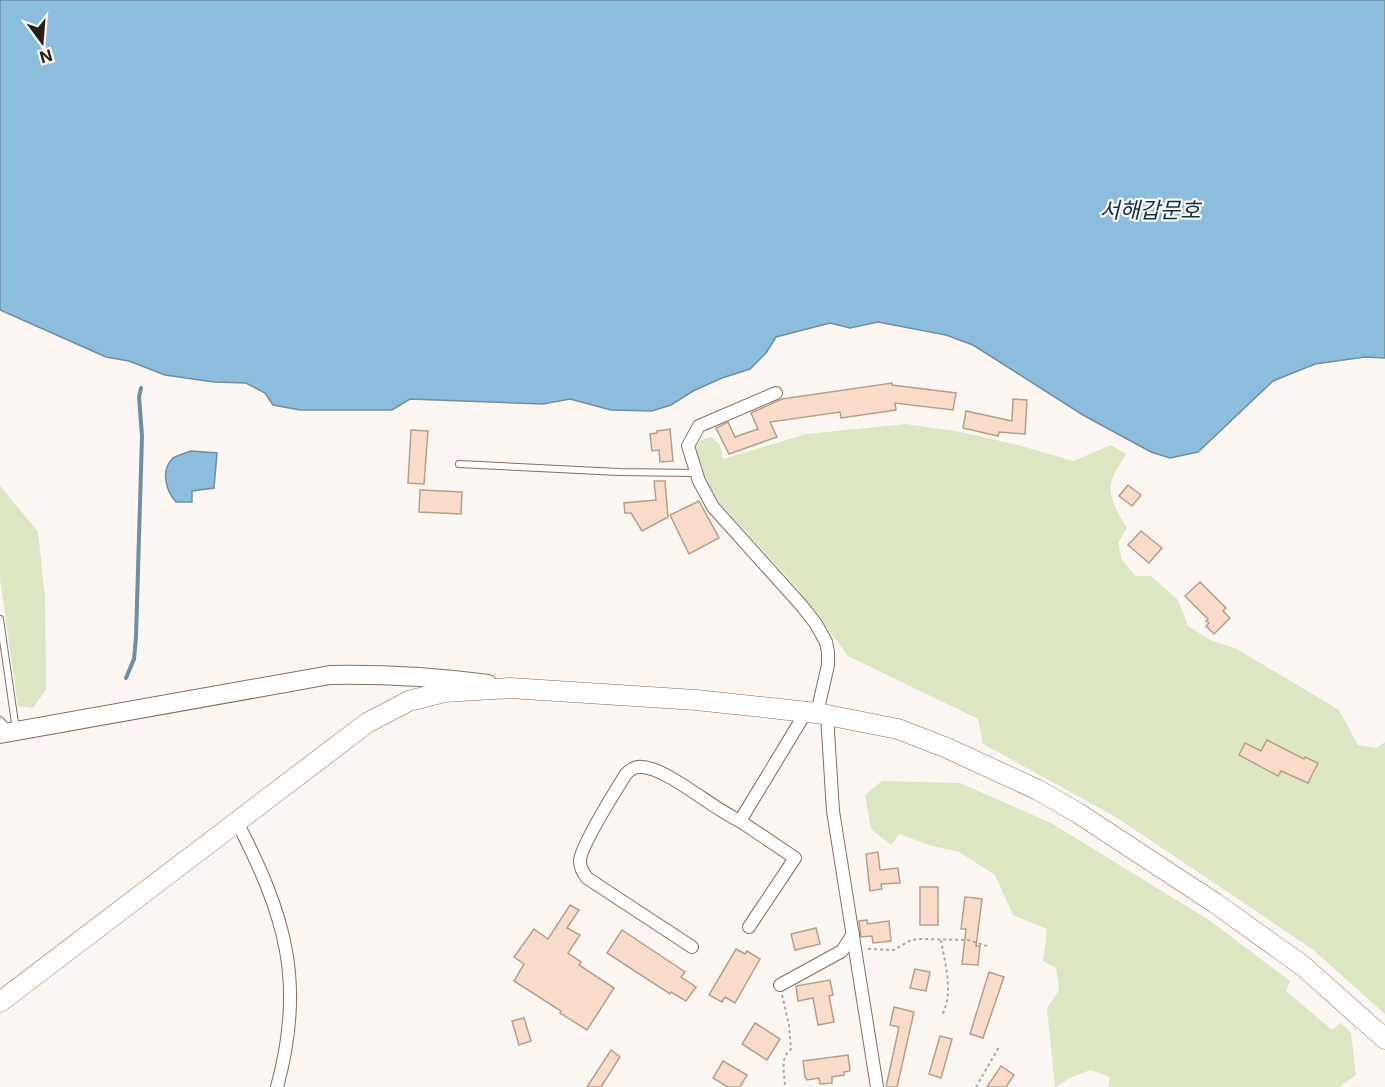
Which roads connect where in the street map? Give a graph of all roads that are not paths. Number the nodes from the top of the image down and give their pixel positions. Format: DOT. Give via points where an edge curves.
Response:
graph roads {
  1 [pos="776,393"];
  2 [pos="459,464"];
  3 [pos="696,473"];
  4 [pos="0,619"];
  5 [pos="510,688"];
  6 [pos="817,714"];
  7 [pos="7,729"];
  8 [pos="740,821"];
  9 [pos="237,822"];
  10 [pos="749,927"];
  11 [pos="853,934"];
  12 [pos="692,947"];
  13 [pos="780,985"];
  14 [pos="0,1002"];
  15 [pos="1385,1039"];
  16 [pos="278,1087"];
  17 [pos="877,1087"];
  1 -- 3 [label="street" via="699,426 688,446"];
  2 -- 3 [label="lane"];
  3 -- 6 [label="street" via="713,507 816,624 826,642 828,665"];
  4 -- 7 [label="lane"];
  5 -- 6 [label="main road" via="696,700"];
  5 -- 7 [label="main road" via="439,678 330,675"];
  5 -- 9 [label="main road" via="444,692 409,701 367,723"];
  6 -- 8 [label="street"];
  6 -- 11 [label="street"];
  6 -- 15 [label="main road" via="898,729 1038,790 1215,903 1304,966"];
  8 -- 10 [label="street" via="795,858"];
  8 -- 12 [label="street" via="660,772 632,769 580,858 580,868 587,878"];
  9 -- 14 [label="main road"];
  9 -- 16 [label="street" via="276,909 288,952 292,992 286,1056"];
  11 -- 13 [label="street" via="842,951"];
  11 -- 17 [label="street"];
}
